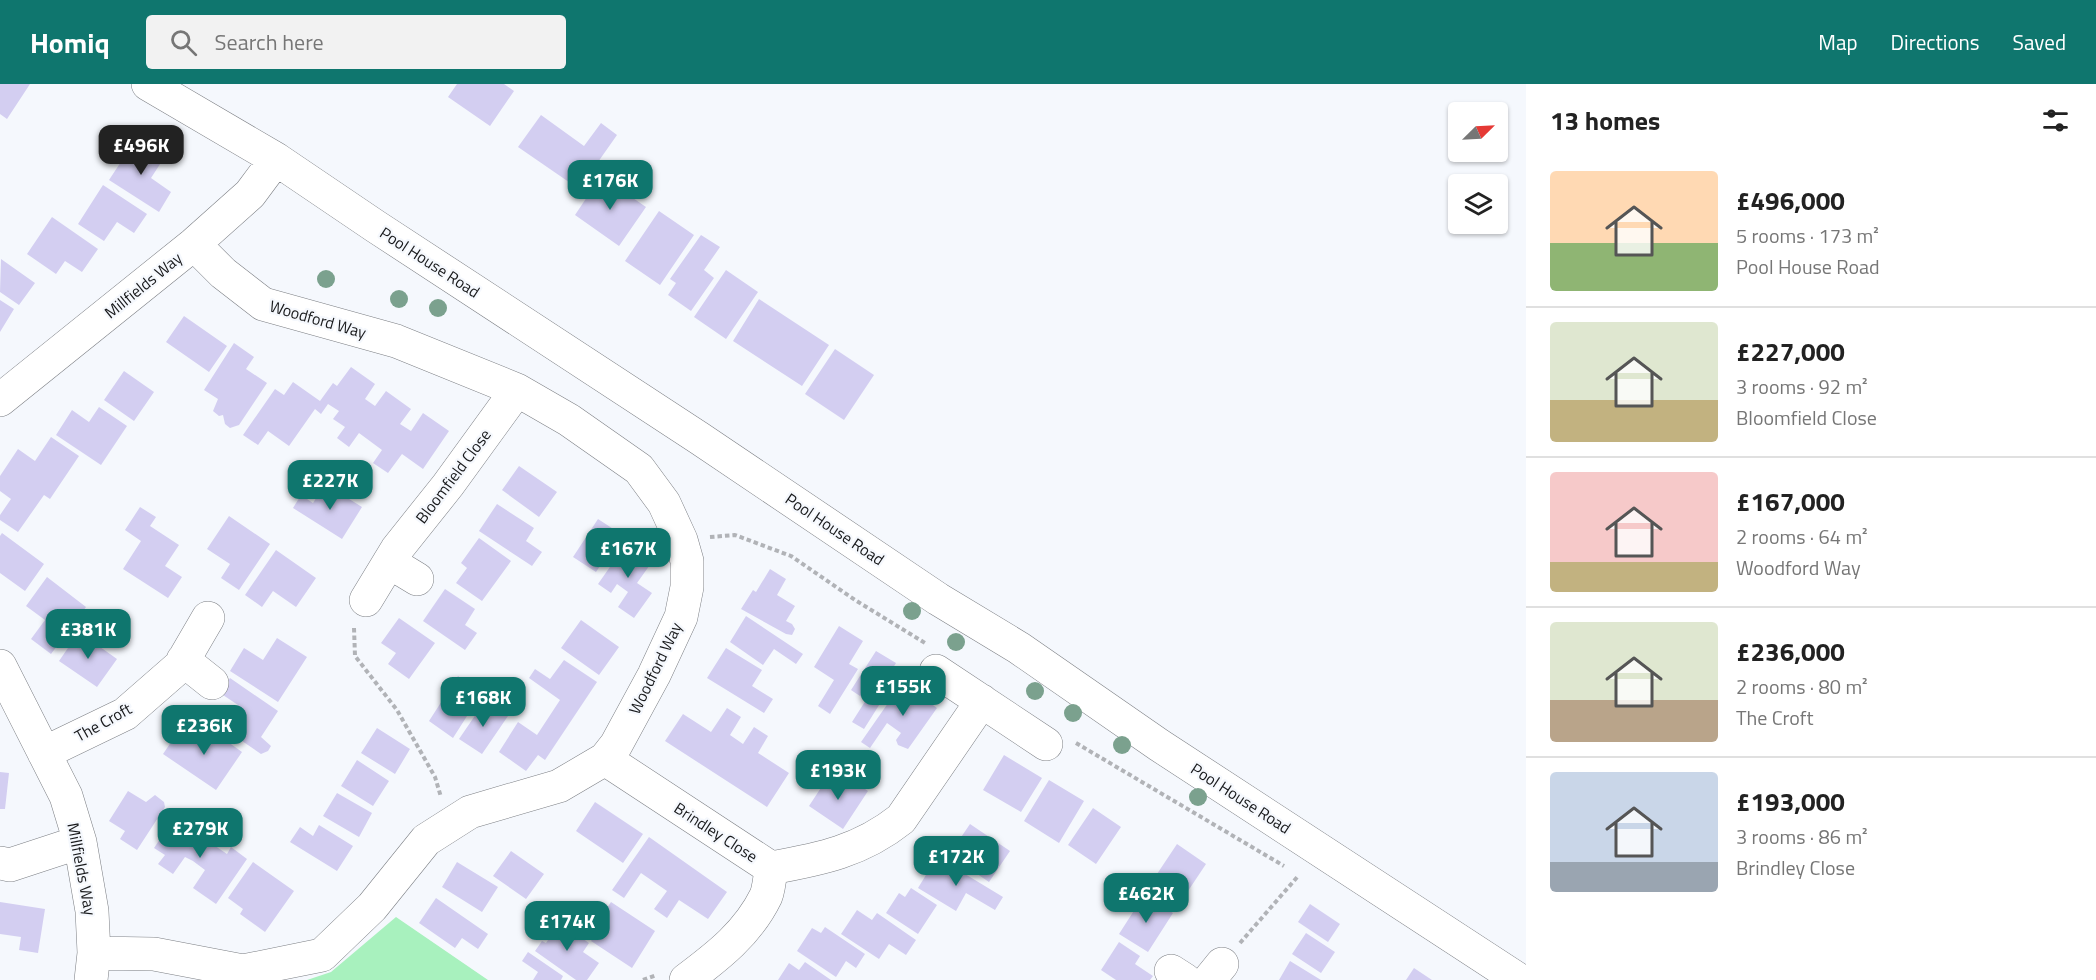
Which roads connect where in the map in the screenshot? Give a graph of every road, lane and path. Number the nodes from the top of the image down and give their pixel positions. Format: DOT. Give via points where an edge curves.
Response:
graph roads {
  1 [pos="148,84"];
  2 [pos="276,159"];
  3 [pos="194,244"];
  4 [pos="517,390"];
  5 [pos="0,400"];
  6 [pos="681,540"];
  7 [pos="389,562"];
  8 [pos="417,579"];
  9 [pos="366,600"];
  10 [pos="208,618"];
  11 [pos="933,658"];
  12 [pos="183,660"];
  13 [pos="0,666"];
  14 [pos="212,682"];
  15 [pos="982,701"];
  16 [pos="1058,741"];
  17 [pos="44,753"];
  18 [pos="605,759"];
  19 [pos="449,826"];
  20 [pos="80,842"];
  21 [pos="0,863"];
  22 [pos="771,868"];
  23 [pos="1289,869"];
  24 [pos="1308,881"];
  25 [pos="93,967"];
  26 [pos="1215,972"];
  27 [pos="686,980"];
  28 [pos="1519,980"];
  1 -- 2 [label="street, Pool House Road"];
  2 -- 3 [label="street, Millfields Way" via="250,194"];
  2 -- 28 [label="street, Pool House Road"];
  3 -- 4 [label="street, Woodford Way" via="223,273 264,304 396,340"];
  3 -- 5 [label="street, Millfields Way"];
  4 -- 6 [label="street, Woodford Way" via="570,420 639,469 664,503"];
  4 -- 7 [label="street, Bloomfield Close"];
  6 -- 11 [label="path" via="735,535 791,556"];
  6 -- 18 [label="street, Woodford Way" via="687,561 681,618 654,675"];
  7 -- 8 [label="street"];
  7 -- 9 [label="street, Bloomfield Close"];
  9 -- 19 [label="path" via="354,627 355,656 397,710 435,777"];
  10 -- 12 [label="street, The Croft"];
  11 -- 15 [label="street"];
  12 -- 14 [label="street"];
  12 -- 17 [label="street, The Croft" via="125,714"];
  13 -- 17 [label="street, Millfields Way"];
  15 -- 16 [label="street"];
  15 -- 22 [label="street, Brindley Close" via="901,819 884,833 843,853"];
  16 -- 23 [label="path"];
  17 -- 20 [label="street, Millfields Way" via="66,796"];
  18 -- 19 [label="street, Woodford Way" via="559,786 470,812"];
  18 -- 22 [label="street, Brindley Close"];
  19 -- 25 [label="street, Woodford Way" via="426,840 372,907 322,955 243,971 154,954"];
  20 -- 21 [label="street" via="10,865"];
  20 -- 25 [label="street, Millfields Way" via="92,911"];
  22 -- 27 [label="street" via="767,894 743,932"];
  24 -- 26 [label="path" via="1299,875"];
}
